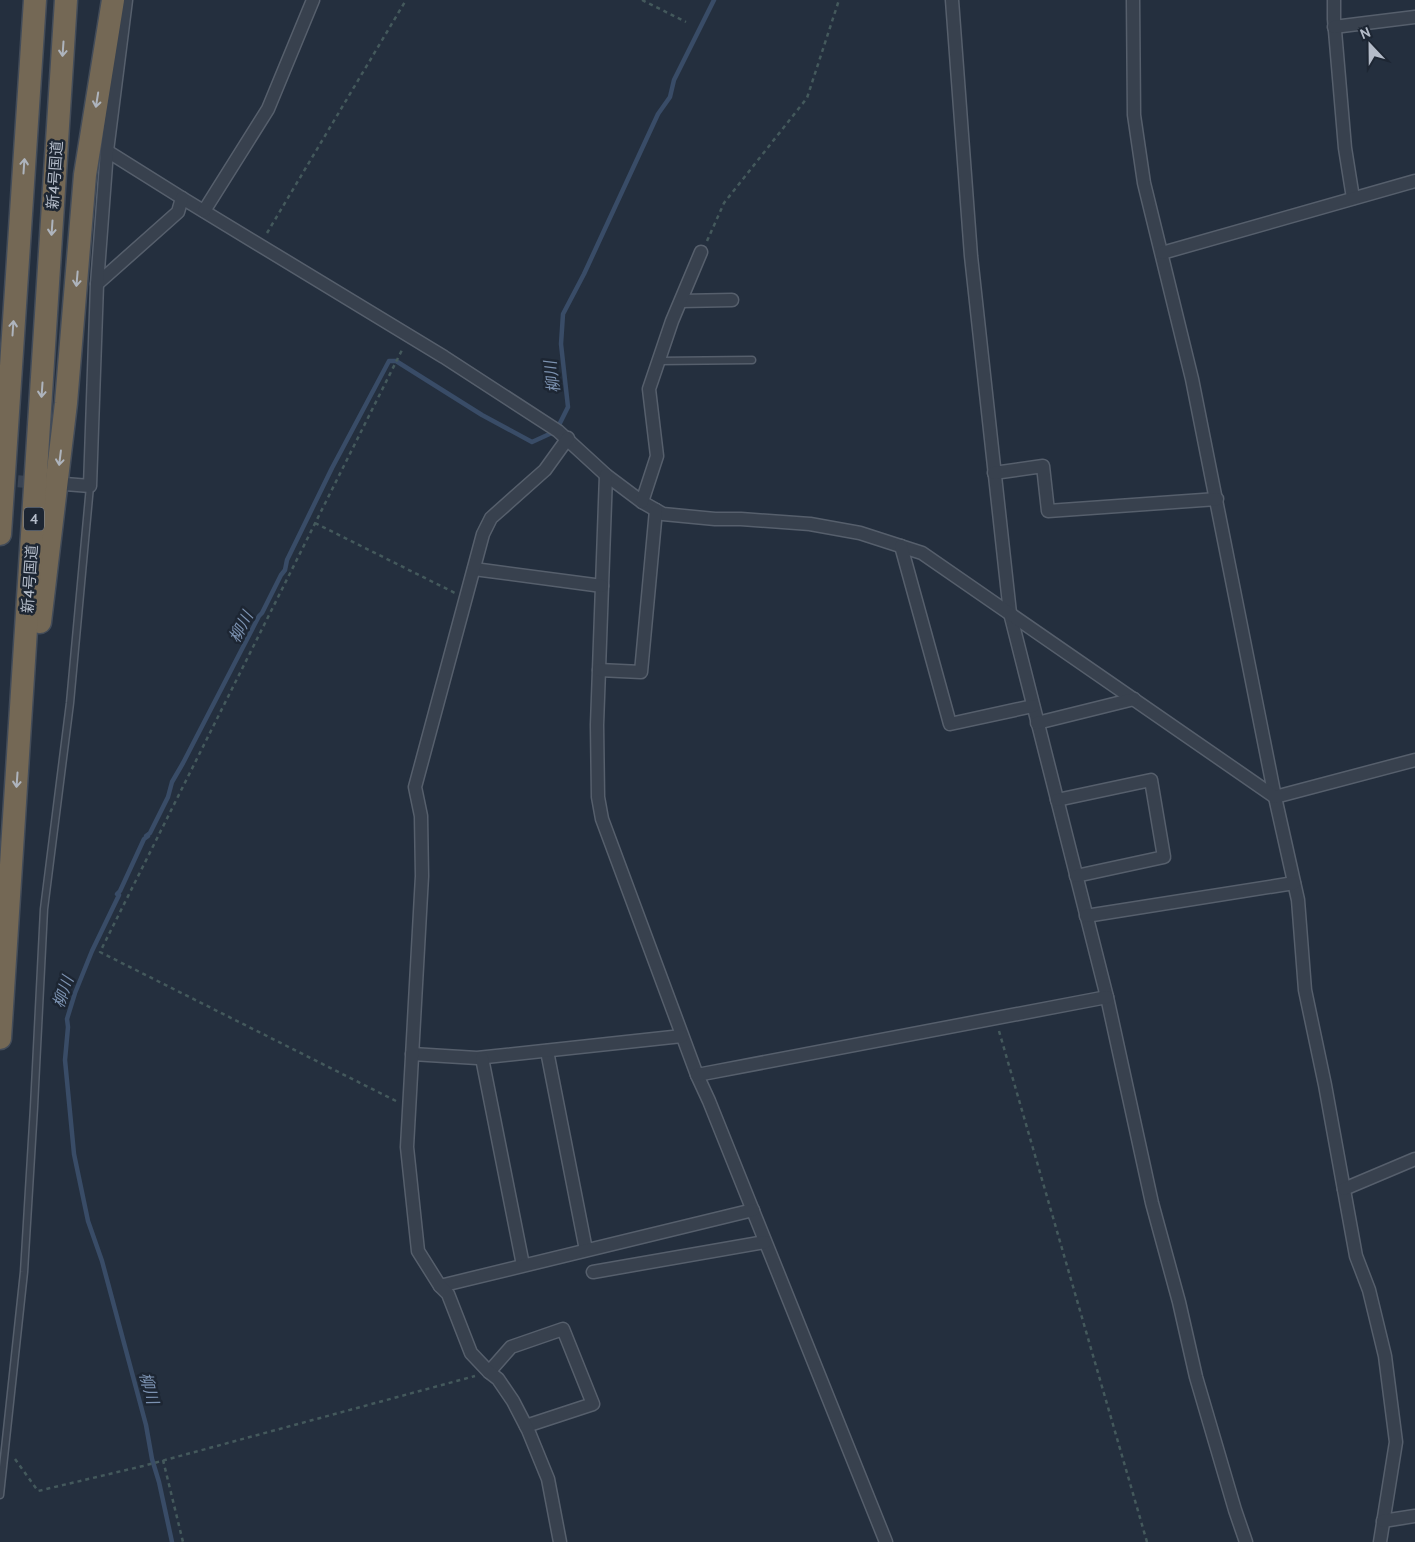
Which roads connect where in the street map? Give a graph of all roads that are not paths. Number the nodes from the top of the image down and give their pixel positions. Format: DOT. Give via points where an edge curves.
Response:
graph roads {
  1 [pos="35,0"];
  2 [pos="66,0"];
  3 [pos="113,0"];
  4 [pos="126,0"];
  5 [pos="313,0"];
  6 [pos="952,0"];
  7 [pos="1134,0"];
  8 [pos="1334,0"];
  9 [pos="1415,18"];
  10 [pos="1334,27"];
  11 [pos="107,150"];
  12 [pos="1415,181"];
  13 [pos="182,198"];
  14 [pos="1353,198"];
  15 [pos="204,212"];
  16 [pos="701,252"];
  17 [pos="1162,253"];
  18 [pos="97,284"];
  19 [pos="732,300"];
  20 [pos="681,301"];
  21 [pos="752,360"];
  22 [pos="659,361"];
  23 [pos="568,438"];
  24 [pos="994,473"];
  25 [pos="606,475"];
  26 [pos="65,484"];
  27 [pos="90,486"];
  28 [pos="1217,499"];
  29 [pos="642,502"];
  30 [pos="656,510"];
  31 [pos="0,534"];
  32 [pos="901,546"];
  33 [pos="474,569"];
  34 [pos="602,586"];
  35 [pos="1010,613"];
  36 [pos="599,670"];
  37 [pos="1134,699"];
  38 [pos="1033,706"];
  39 [pos="1037,723"];
  40 [pos="19,754"];
  41 [pos="1415,760"];
  42 [pos="1275,797"];
  43 [pos="1057,800"];
  44 [pos="1076,876"];
  45 [pos="1294,883"];
  46 [pos="1086,916"];
  47 [pos="1107,997"];
  48 [pos="682,1036"];
  49 [pos="0,1038"];
  50 [pos="547,1051"];
  51 [pos="412,1054"];
  52 [pos="482,1058"];
  53 [pos="697,1075"];
  54 [pos="1415,1159"];
  55 [pos="1344,1189"];
  56 [pos="753,1210"];
  57 [pos="765,1242"];
  58 [pos="586,1250"];
  59 [pos="524,1265"];
  60 [pos="593,1272"];
  61 [pos="440,1286"];
  62 [pos="488,1372"];
  63 [pos="526,1426"];
  64 [pos="0,1495"];
  65 [pos="1415,1516"];
  66 [pos="1383,1521"];
  67 [pos="560,1542"];
  68 [pos="886,1542"];
  69 [pos="1246,1542"];
  70 [pos="1380,1542"];
  31 -- 1 [label="highway, 4, one-way"];
  2 -- 40 [label="highway, 新4号国道 / 4, one-way"];
  3 -- 40 [label="highway, one-way" via="85,175 66,403 46,582"];
  4 -- 11 [label="street"];
  5 -- 15 [label="street" via="268,109"];
  6 -- 24 [label="street" via="971,256"];
  7 -- 17 [label="street" via="1134,115 1144,183"];
  8 -- 10 [label="street"];
  9 -- 10 [label="street"];
  10 -- 14 [label="street"];
  11 -- 13 [label="street"];
  11 -- 18 [label="street"];
  12 -- 14 [label="street"];
  13 -- 15 [label="street"];
  13 -- 18 [label="street" via="178,212"];
  14 -- 17 [label="street"];
  15 -- 23 [label="street" via="409,336"];
  16 -- 20 [label="street"];
  17 -- 28 [label="street"];
  18 -- 27 [label="street"];
  19 -- 20 [label="street"];
  20 -- 22 [label="street"];
  21 -- 22 [label="lane"];
  22 -- 29 [label="street" via="649,389 656,456"];
  23 -- 25 [label="street"];
  23 -- 33 [label="street" via="545,470 491,518"];
  24 -- 28 [label="street" via="1043,466 1048,511"];
  24 -- 35 [label="street"];
  25 -- 29 [label="street"];
  25 -- 34 [label="street"];
  26 -- 27 [label="street"];
  27 -- 64 [label="lane" via="70,703 44,909 24,1272"];
  28 -- 42 [label="street"];
  29 -- 30 [label="street"];
  30 -- 32 [label="street" via="664,514 715,519 810,524 860,533"];
  30 -- 36 [label="street" via="641,672"];
  32 -- 35 [label="street" via="922,553"];
  32 -- 38 [label="street" via="950,724"];
  33 -- 34 [label="street"];
  33 -- 51 [label="street" via="415,787 421,816 422,876"];
  34 -- 36 [label="street"];
  35 -- 37 [label="street"];
  35 -- 38 [label="street"];
  36 -- 48 [label="street" via="598,797 602,818"];
  37 -- 39 [label="street"];
  37 -- 42 [label="street"];
  38 -- 39 [label="street"];
  39 -- 43 [label="street"];
  40 -- 49 [label="highway, 新4号国道 / 4, one-way"];
  41 -- 42 [label="street"];
  42 -- 45 [label="street"];
  43 -- 44 [label="street"];
  43 -- 44 [label="street" via="1151,780 1164,856"];
  44 -- 46 [label="street"];
  45 -- 46 [label="street"];
  45 -- 55 [label="street" via="1305,990"];
  46 -- 47 [label="street"];
  47 -- 53 [label="street"];
  47 -- 69 [label="street" via="1152,1202 1196,1377"];
  48 -- 50 [label="street"];
  48 -- 53 [label="street"];
  50 -- 52 [label="street"];
  50 -- 58 [label="street"];
  51 -- 52 [label="street"];
  51 -- 61 [label="street" via="407,1147 418,1251"];
  52 -- 59 [label="street"];
  53 -- 56 [label="street"];
  54 -- 55 [label="street"];
  55 -- 66 [label="street" via="1356,1256 1369,1290 1385,1356 1396,1442"];
  56 -- 57 [label="street"];
  56 -- 58 [label="street"];
  57 -- 60 [label="street"];
  57 -- 68 [label="street"];
  58 -- 59 [label="street"];
  59 -- 61 [label="street"];
  61 -- 62 [label="street" via="448,1294 472,1353"];
  62 -- 63 [label="street" via="498,1379"];
  62 -- 63 [label="street" via="511,1348 563,1329 592,1404"];
  63 -- 67 [label="street" via="548,1479"];
  65 -- 66 [label="street"];
  66 -- 70 [label="street"];
}
